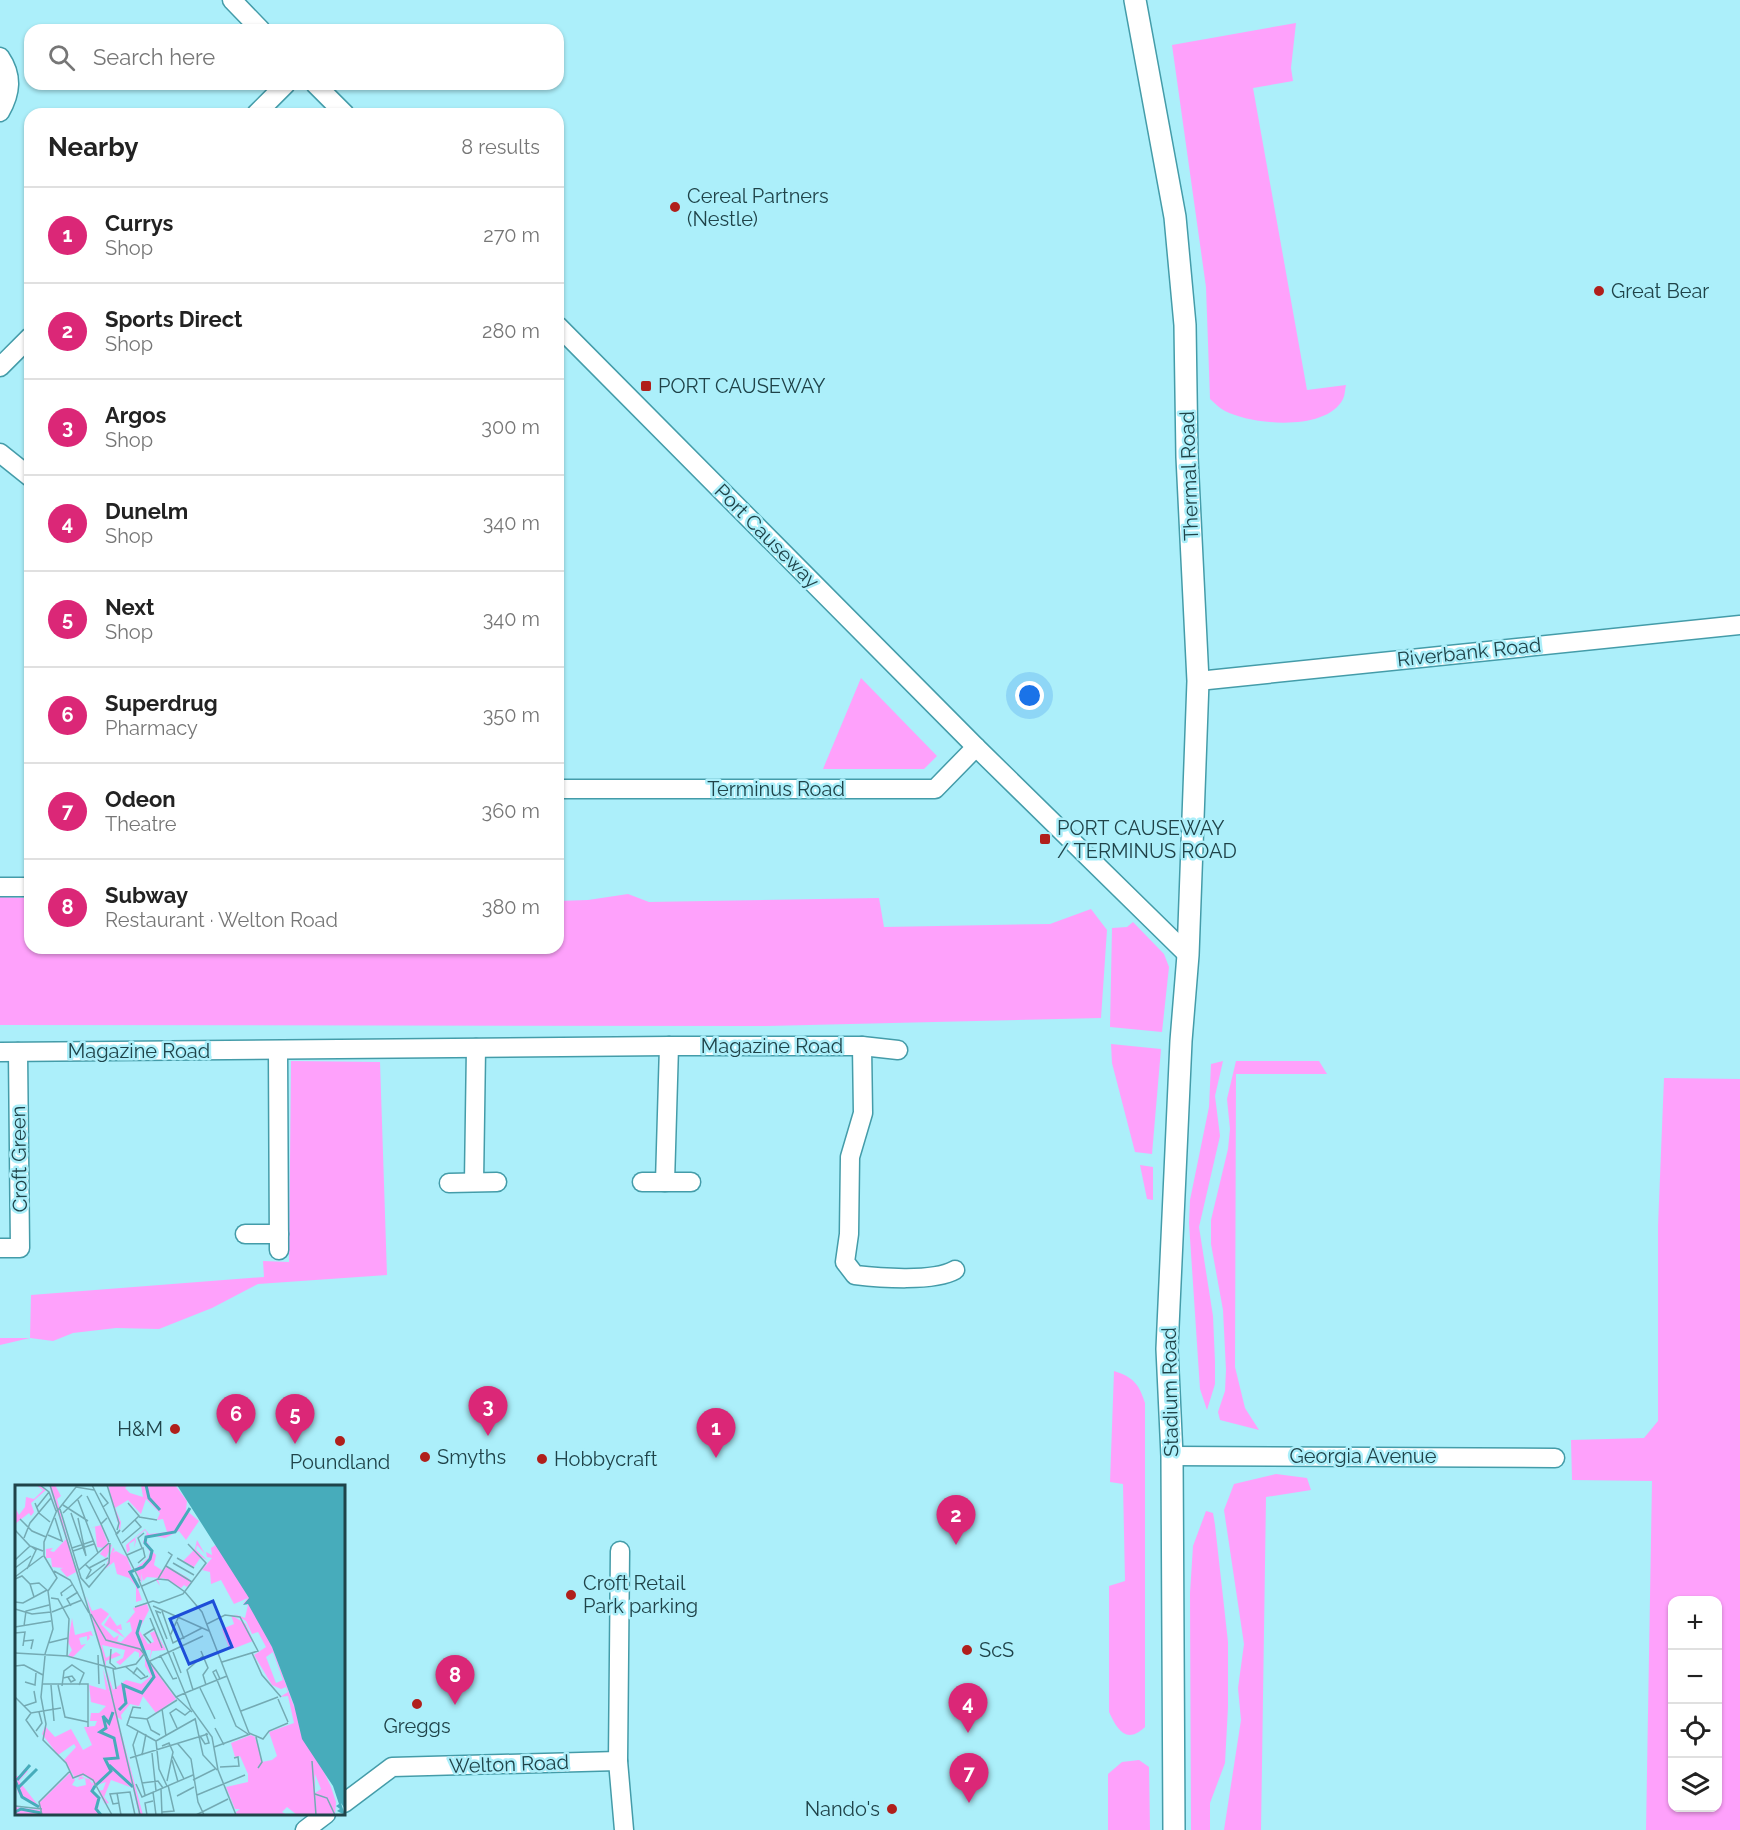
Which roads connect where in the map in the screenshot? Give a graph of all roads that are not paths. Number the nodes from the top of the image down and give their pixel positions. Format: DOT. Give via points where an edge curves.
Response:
graph roads {
  1 [pos="232,0"];
  2 [pos="1135,0"];
  3 [pos="255,24"];
  4 [pos="0,57"];
  5 [pos="280,90"];
  6 [pos="321,90"];
  7 [pos="261,108"];
  8 [pos="339,108"];
  9 [pos="0,112"];
  10 [pos="564,332"];
  11 [pos="24,343"];
  12 [pos="0,367"];
  13 [pos="0,453"];
  14 [pos="24,472"];
  15 [pos="1740,625"];
  16 [pos="1198,681"];
  17 [pos="976,747"];
  18 [pos="564,789"];
  19 [pos="0,887"];
  20 [pos="24,887"];
  21 [pos="1187,954"];
  22 [pos="669,1046"];
  23 [pos="862,1046"];
  24 [pos="476,1048"];
  25 [pos="898,1050"];
  26 [pos="278,1051"];
  27 [pos="9,1052"];
  28 [pos="474,1182"];
  29 [pos="497,1182"];
  30 [pos="642,1182"];
  31 [pos="665,1182"];
  32 [pos="691,1182"];
  33 [pos="449,1183"];
  34 [pos="245,1234"];
  35 [pos="0,1248"];
  36 [pos="955,1270"];
  37 [pos="1172,1456"];
  38 [pos="1555,1458"];
  39 [pos="620,1551"];
  40 [pos="618,1761"];
  41 [pos="347,1796"];
  42 [pos="325,1815"];
  43 [pos="305,1830"];
  44 [pos="624,1830"];
  45 [pos="1174,1830"];
  1 -- 3 [label="street"];
  2 -- 16 [label="street, Thermal Road" via="1175,217 1185,325"];
  4 -- 9 [label="street" via="10,89"];
  5 -- 7 [label="street"];
  6 -- 8 [label="street"];
  10 -- 17 [label="street, Port Causeway"];
  11 -- 12 [label="street"];
  13 -- 14 [label="street"];
  15 -- 16 [label="street, Riverbank Road"];
  16 -- 21 [label="street, Thermal Road"];
  17 -- 18 [label="street, Terminus Road" via="935,789"];
  17 -- 21 [label="street, Port Causeway"];
  19 -- 20 [label="street"];
  21 -- 37 [label="street, Stadium Road" via="1167,1349"];
  22 -- 23 [label="street, Magazine Road"];
  22 -- 24 [label="street, Magazine Road"];
  22 -- 31 [label="street"];
  23 -- 25 [label="street"];
  23 -- 36 [label="street, Magazine Road" via="863,1113 850,1157 845,1262 855,1275 873,1277 945,1276"];
  24 -- 26 [label="street, Magazine Road"];
  24 -- 28 [label="street"];
  26 -- 27 [label="street, Magazine Road"];
  26 -- 34 [label="street" via="279,1242"];
  27 -- 35 [label="street, Croft Green" via="20,1248"];
  28 -- 29 [label="street"];
  28 -- 33 [label="street"];
  30 -- 31 [label="street"];
  31 -- 32 [label="street"];
  37 -- 38 [label="street, Georgia Avenue"];
  37 -- 45 [label="street, Stadium Road"];
  39 -- 40 [label="street"];
  40 -- 41 [label="street, Welton Road" via="392,1767"];
  40 -- 44 [label="street"];
  42 -- 43 [label="street"];
}
